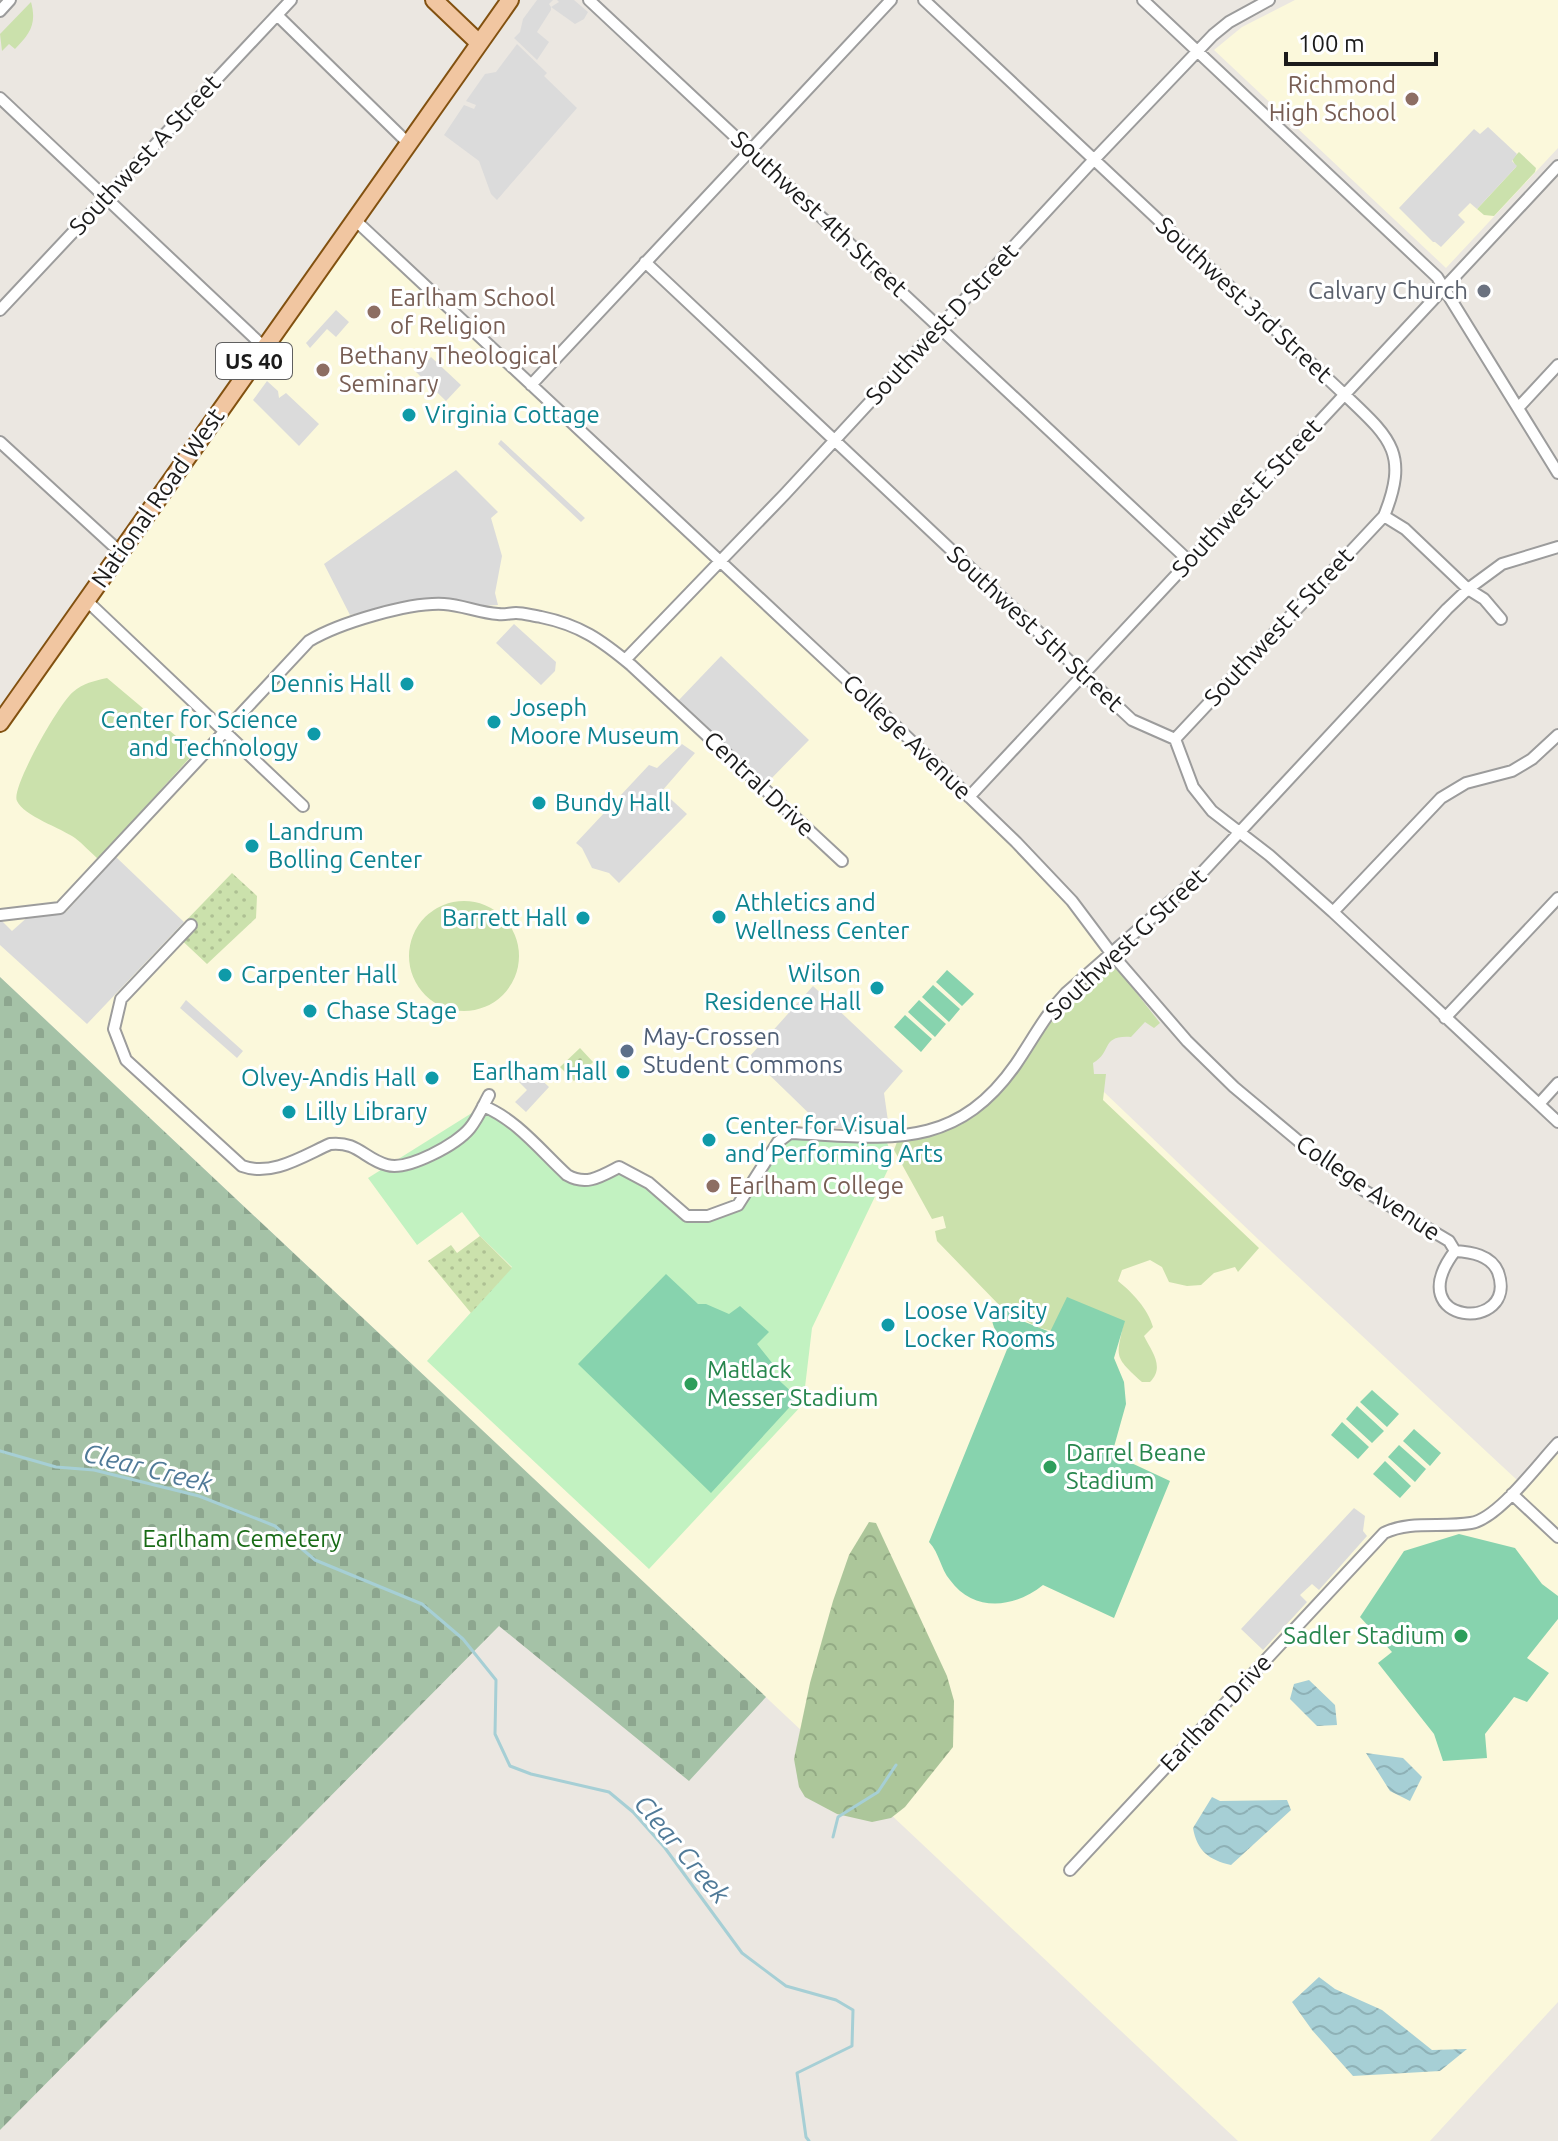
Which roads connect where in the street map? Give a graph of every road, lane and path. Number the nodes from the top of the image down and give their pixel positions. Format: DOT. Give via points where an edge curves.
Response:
graph roads {
  1 [pos="10,0"];
  2 [pos="291,0"];
  3 [pos="434,0"];
  4 [pos="510,0"];
  5 [pos="589,0"];
  6 [pos="891,0"];
  7 [pos="924,0"];
  8 [pos="1143,0"];
  9 [pos="1269,0"];
  10 [pos="0,11"];
  11 [pos="277,15"];
  12 [pos="479,43"];
  13 [pos="1198,52"];
  14 [pos="0,98"];
  15 [pos="410,145"];
  16 [pos="750,150"];
  17 [pos="1094,159"];
  18 [pos="1558,166"];
  19 [pos="106,197"];
  20 [pos="355,220"];
  21 [pos="645,262"];
  22 [pos="1444,288"];
  23 [pos="0,310"];
  24 [pos="939,326"];
  25 [pos="264,347"];
  26 [pos="1558,365"];
  27 [pos="531,385"];
  28 [pos="1344,394"];
  29 [pos="1518,408"];
  30 [pos="834,441"];
  31 [pos="0,442"];
  32 [pos="1558,473"];
  33 [pos="1384,516"];
  34 [pos="1558,547"];
  35 [pos="119,551"];
  36 [pos="1188,560"];
  37 [pos="720,561"];
  38 [pos="1468,589"];
  39 [pos="86,600"];
  40 [pos="1501,619"];
  41 [pos="625,660"];
  42 [pos="1082,674"];
  43 [pos="0,723"];
  44 [pos="226,732"];
  45 [pos="1175,739"];
  46 [pos="1556,741"];
  47 [pos="969,797"];
  48 [pos="303,806"];
  49 [pos="1239,832"];
  50 [pos="842,861"];
  51 [pos="1558,898"];
  52 [pos="1333,912"];
  53 [pos="0,915"];
  54 [pos="191,925"];
  55 [pos="1111,953"];
  56 [pos="1445,1018"];
  57 [pos="1558,1083"];
  58 [pos="489,1095"];
  59 [pos="1539,1104"];
  60 [pos="483,1106"];
  61 [pos="1558,1122"];
  62 [pos="1455,1251"];
  63 [pos="1558,1443"];
  64 [pos="1512,1494"];
  65 [pos="1558,1537"];
  66 [pos="1070,1870"];
  1 -- 10 [label="street"];
  2 -- 11 [label="street, Southwest A Street"];
  3 -- 12 [label="main road"];
  4 -- 12 [label="main road, National Road West / US 40"];
  5 -- 16 [label="street, Southwest 4th Street"];
  6 -- 16 [label="street"];
  7 -- 17 [label="street, Southwest 3rd Street"];
  8 -- 13 [label="street"];
  9 -- 13 [label="street, Southwest D Street" via="1229,22"];
  11 -- 15 [label="street"];
  11 -- 19 [label="street, Southwest A Street"];
  12 -- 15 [label="main road, National Road West / US 40"];
  13 -- 17 [label="street, Southwest D Street"];
  13 -- 22 [label="street" via="1379,220"];
  14 -- 19 [label="street"];
  15 -- 20 [label="main road, National Road West / US 40"];
  16 -- 21 [label="street"];
  16 -- 24 [label="street, Southwest 4th Street"];
  17 -- 24 [label="street, Southwest D Street"];
  17 -- 28 [label="street, Southwest 3rd Street"];
  18 -- 22 [label="street, Southwest E Street"];
  19 -- 23 [label="street, Southwest A Street"];
  19 -- 25 [label="street"];
  20 -- 25 [label="main road, National Road West / US 40"];
  20 -- 27 [label="street, College Avenue"];
  21 -- 27 [label="street"];
  21 -- 30 [label="street, Southwest 5th Street"];
  22 -- 28 [label="street, Southwest E Street"];
  22 -- 29 [label="street"];
  24 -- 30 [label="street, Southwest D Street"];
  24 -- 36 [label="street, Southwest 4th Street"];
  25 -- 35 [label="main road, National Road West / US 40"];
  26 -- 29 [label="street"];
  27 -- 37 [label="street, College Avenue"];
  28 -- 33 [label="street, Southwest 3rd Street" via="1385,435 1393,452 1396,476"];
  28 -- 36 [label="street, Southwest E Street"];
  29 -- 32 [label="street"];
  30 -- 37 [label="street, Southwest D Street"];
  30 -- 42 [label="street, Southwest 5th Street"];
  31 -- 35 [label="street"];
  33 -- 38 [label="street"];
  33 -- 45 [label="street, Southwest F Street"];
  34 -- 38 [label="street, Southwest G Street" via="1502,564"];
  35 -- 39 [label="main road, National Road West / US 40"];
  36 -- 42 [label="street, Southwest E Street"];
  37 -- 41 [label="street, Southwest D Street"];
  37 -- 47 [label="street, College Avenue"];
  38 -- 40 [label="street"];
  38 -- 49 [label="street, Southwest G Street"];
  39 -- 43 [label="main road, National Road West / US 40"];
  39 -- 44 [label="street"];
  41 -- 44 [label="street, Central Drive" via="600,639 551,619 431,603 360,620 309,641"];
  41 -- 50 [label="street, Central Drive"];
  42 -- 45 [label="street, Southwest 5th Street" via="1132,720"];
  42 -- 47 [label="street, Southwest E Street"];
  44 -- 48 [label="street"];
  44 -- 53 [label="street, Central Drive" via="60,908"];
  45 -- 49 [label="street" via="1197,795"];
  46 -- 52 [label="street" via="1512,771 1466,783 1441,798"];
  47 -- 55 [label="street, College Avenue" via="1072,901"];
  49 -- 52 [label="street"];
  49 -- 55 [label="street, Southwest G Street" via="1176,899"];
  51 -- 56 [label="street"];
  52 -- 56 [label="street"];
  54 -- 60 [label="street" via="121,999 114,1029 126,1060 242,1166 267,1171 341,1143 389,1166 405,1165 447,1147 469,1129"];
  55 -- 60 [label="street, Southwest G Street" via="1052,1007 1016,1064 967,1113 933,1131 905,1137 790,1133 778,1142 738,1205 708,1216 687,1216 649,1183 619,1167 584,1182 576,1180 515,1126"];
  55 -- 62 [label="street, College Avenue" via="1187,1041 1262,1113 1365,1191 1449,1241"];
  56 -- 59 [label="street"];
  57 -- 59 [label="street"];
  58 -- 60 [label="street"];
  59 -- 61 [label="street"];
  62 -- 62 [label="street, College Avenue" via="1442,1270 1441,1295 1457,1313 1481,1313 1498,1298 1498,1273 1489,1260"];
  63 -- 64 [label="street, Earlham Drive"];
  64 -- 65 [label="street"];
  64 -- 66 [label="street, Earlham Drive" via="1475,1523 1398,1527 1384,1533"];
}
